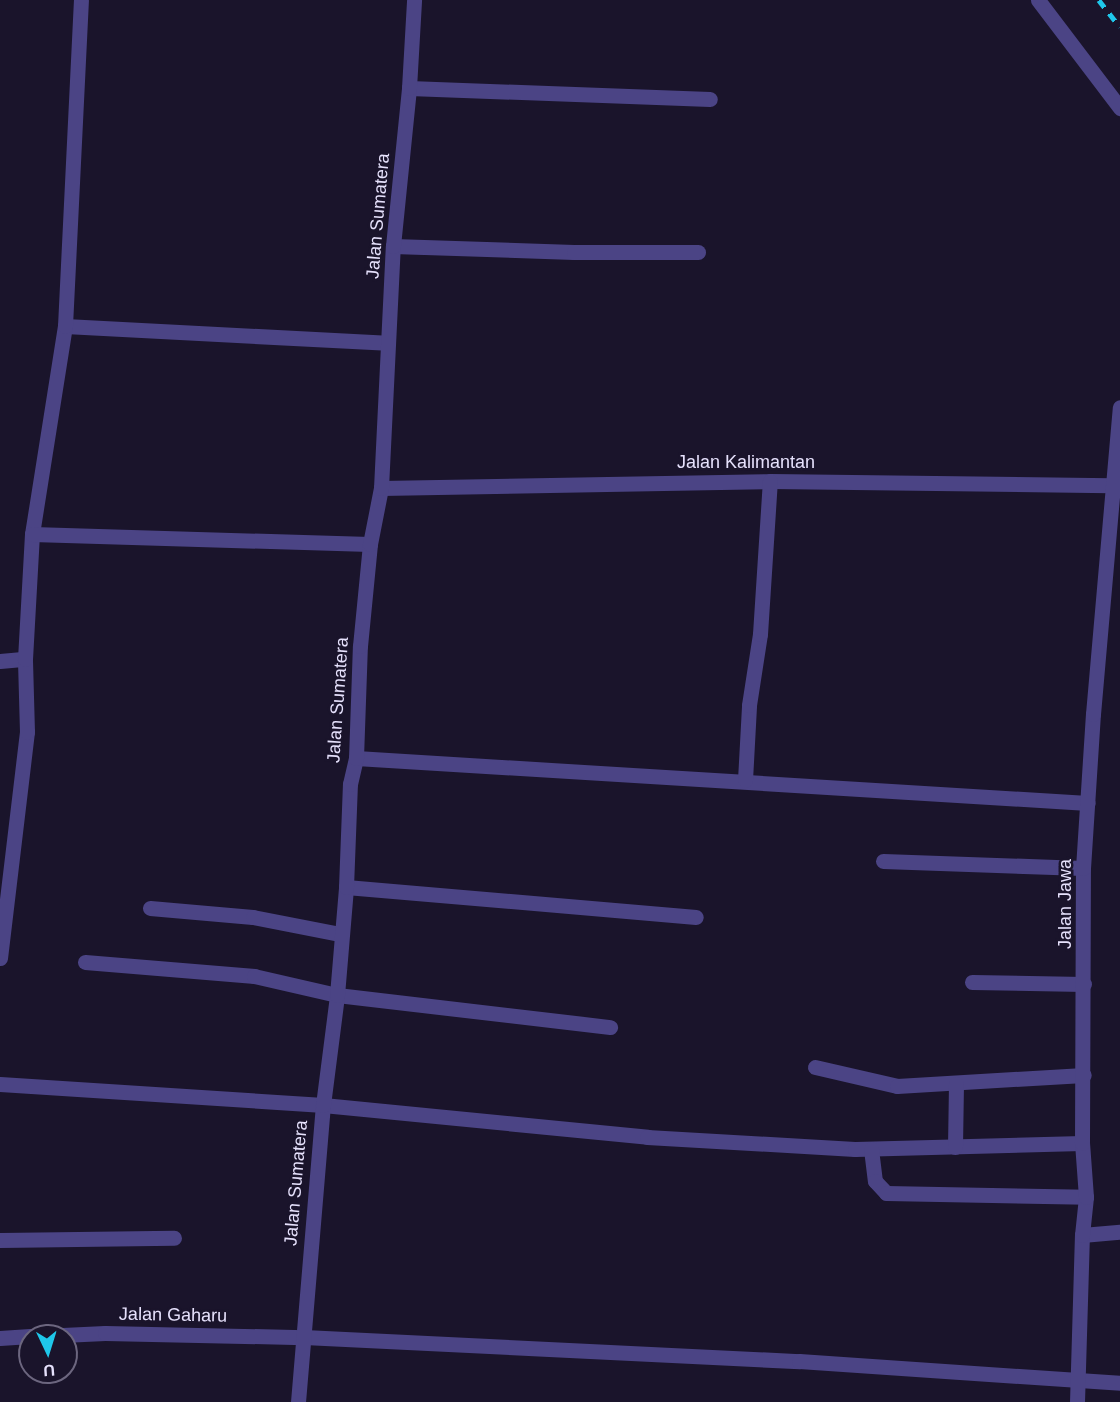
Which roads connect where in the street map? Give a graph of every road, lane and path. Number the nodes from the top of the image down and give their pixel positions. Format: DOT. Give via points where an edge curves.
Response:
graph roads {
  1 [pos="81,0"];
  2 [pos="414,0"];
  3 [pos="1038,0"];
  4 [pos="410,88"];
  5 [pos="710,99"];
  6 [pos="1120,108"];
  7 [pos="393,246"];
  8 [pos="698,252"];
  9 [pos="65,326"];
  10 [pos="387,344"];
  11 [pos="1120,407"];
  12 [pos="770,481"];
  13 [pos="1111,484"];
  14 [pos="381,488"];
  15 [pos="32,534"];
  16 [pos="370,544"];
  17 [pos="25,659"];
  18 [pos="0,661"];
  19 [pos="356,758"];
  20 [pos="745,780"];
  21 [pos="1088,804"];
  22 [pos="883,861"];
  23 [pos="1083,868"];
  24 [pos="346,887"];
  25 [pos="150,908"];
  26 [pos="696,917"];
  27 [pos="340,934"];
  28 [pos="0,958"];
  29 [pos="86,962"];
  30 [pos="972,982"];
  31 [pos="1084,984"];
  32 [pos="337,995"];
  33 [pos="610,1027"];
  34 [pos="815,1067"];
  35 [pos="1084,1075"];
  36 [pos="0,1084"];
  37 [pos="956,1084"];
  38 [pos="323,1105"];
  39 [pos="1082,1143"];
  40 [pos="955,1146"];
  41 [pos="872,1149"];
  42 [pos="1086,1197"];
  43 [pos="1120,1232"];
  44 [pos="1082,1235"];
  45 [pos="174,1238"];
  46 [pos="0,1240"];
  47 [pos="78,1334"];
  48 [pos="18,1337"];
  49 [pos="304,1337"];
  50 [pos="0,1338"];
  51 [pos="1079,1380"];
  52 [pos="1120,1383"];
  53 [pos="297,1402"];
  54 [pos="1077,1402"];
  1 -- 9 [label="street"];
  2 -- 4 [label="street, Jalan Sumatera"];
  3 -- 6 [label="street"];
  4 -- 5 [label="street"];
  4 -- 7 [label="street, Jalan Sumatera"];
  7 -- 8 [label="street"];
  7 -- 10 [label="street, Jalan Sumatera"];
  9 -- 10 [label="street"];
  9 -- 15 [label="street"];
  10 -- 14 [label="street, Jalan Sumatera"];
  11 -- 13 [label="street, Jalan Jawa"];
  12 -- 13 [label="street, Jalan Kalimantan"];
  12 -- 14 [label="street, Jalan Kalimantan"];
  12 -- 20 [label="street"];
  13 -- 21 [label="street, Jalan Jawa"];
  14 -- 16 [label="street, Jalan Sumatera"];
  15 -- 16 [label="street"];
  15 -- 17 [label="street"];
  16 -- 19 [label="street, Jalan Sumatera" via="360,646"];
  17 -- 18 [label="street"];
  17 -- 28 [label="street" via="27,732"];
  19 -- 20 [label="street"];
  19 -- 24 [label="street, Jalan Sumatera" via="350,784"];
  20 -- 21 [label="street"];
  21 -- 23 [label="street, Jalan Jawa"];
  22 -- 23 [label="street"];
  23 -- 31 [label="street, Jalan Jawa"];
  24 -- 26 [label="street"];
  24 -- 27 [label="street, Jalan Sumatera"];
  25 -- 27 [label="street" via="253,917"];
  27 -- 32 [label="street, Jalan Sumatera"];
  29 -- 32 [label="street" via="254,976"];
  30 -- 31 [label="street"];
  31 -- 35 [label="street, Jalan Jawa"];
  32 -- 33 [label="street"];
  32 -- 38 [label="street, Jalan Sumatera"];
  34 -- 37 [label="street" via="897,1086"];
  35 -- 37 [label="street"];
  35 -- 39 [label="street, Jalan Jawa"];
  36 -- 38 [label="street"];
  37 -- 40 [label="street"];
  38 -- 41 [label="street" via="647,1137"];
  38 -- 49 [label="street, Jalan Sumatera"];
  39 -- 40 [label="street"];
  39 -- 42 [label="street, Jalan Jawa"];
  40 -- 41 [label="street"];
  41 -- 42 [label="street" via="875,1181 886,1193"];
  42 -- 44 [label="street, Jalan Jawa"];
  43 -- 44 [label="street"];
  44 -- 51 [label="street, Jalan Jawa"];
  45 -- 46 [label="street"];
  47 -- 49 [label="street, Jalan Gaharu"];
  48 -- 50 [label="street"];
  49 -- 51 [label="street, Jalan Gaharu" via="799,1361"];
  49 -- 53 [label="street, Jalan Sumatera"];
  51 -- 52 [label="street, Jalan Gaharu"];
  51 -- 54 [label="street, Jalan Jawa"];
}
